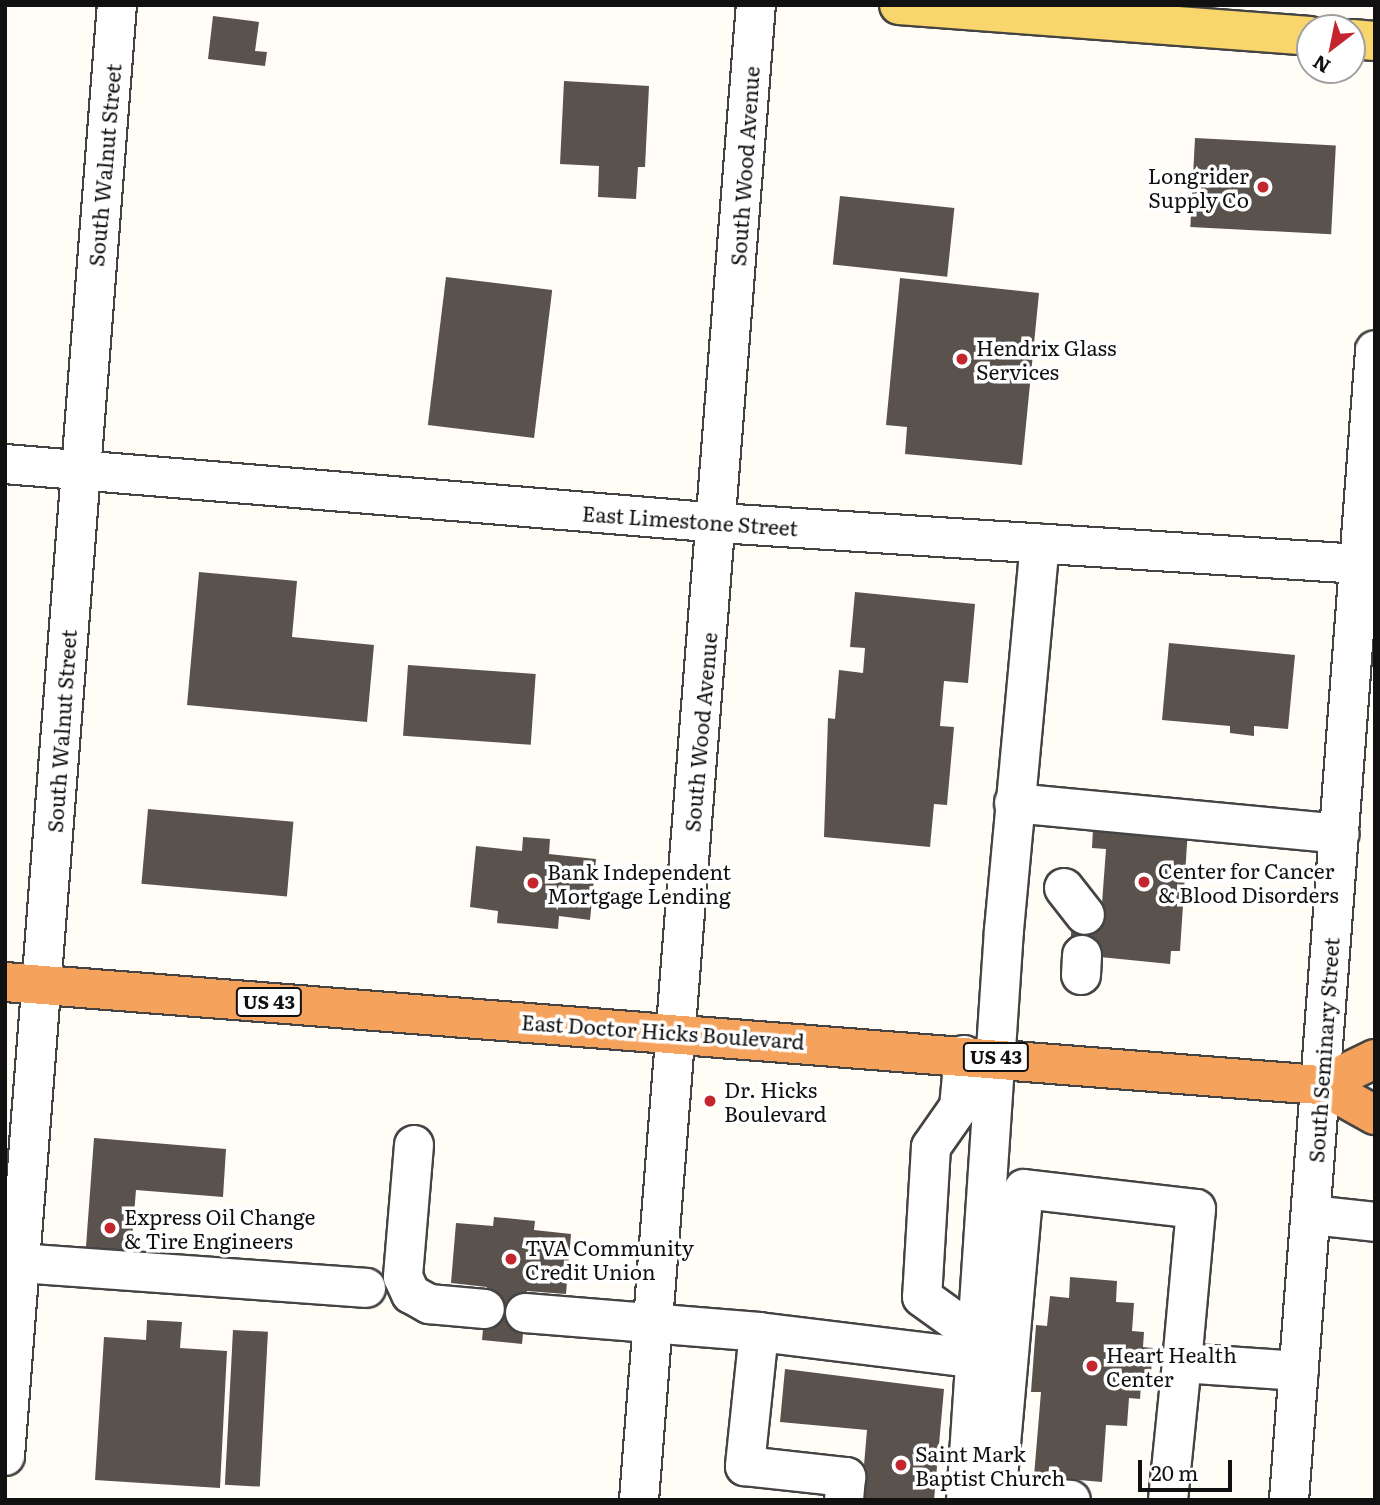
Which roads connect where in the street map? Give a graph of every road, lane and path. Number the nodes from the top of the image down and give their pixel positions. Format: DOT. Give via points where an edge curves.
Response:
graph roads {
  1 [pos="117,5"];
  2 [pos="755,5"];
  3 [pos="899,5"];
  4 [pos="1296,35"];
  5 [pos="1375,350"];
  6 [pos="5,464"];
  7 [pos="80,469"];
  8 [pos="719,523"];
  9 [pos="1040,544"];
  10 [pos="1368,564"];
  11 [pos="1014,803"];
  12 [pos="1340,834"];
  13 [pos="5,982"];
  14 [pos="43,985"];
  15 [pos="674,1033"];
  16 [pos="981,1056"];
  17 [pos="1375,1059"];
  18 [pos="1321,1085"];
  19 [pos="1375,1115"];
  20 [pos="414,1145"];
  21 [pos="1311,1215"];
  22 [pos="1375,1222"];
  23 [pos="12,1263"];
  24 [pos="366,1288"];
  25 [pos="485,1309"];
  26 [pos="525,1313"];
  27 [pos="651,1323"];
  28 [pos="759,1332"];
  29 [pos="979,1348"];
  30 [pos="1182,1363"];
  31 [pos="1299,1371"];
  32 [pos="5,1456"];
  33 [pos="987,1498"];
  34 [pos="639,1500"];
  35 [pos="844,1500"];
  36 [pos="1071,1500"];
  37 [pos="1168,1500"];
  38 [pos="1289,1500"];
  1 -- 7 [label="street, South Walnut Street"];
  2 -- 8 [label="street, South Wood Avenue"];
  3 -- 4 [label="main road"];
  5 -- 10 [label="street, South Seminary Street"];
  6 -- 7 [label="street, East Limestone Street"];
  7 -- 8 [label="street, East Limestone Street"];
  7 -- 14 [label="street, South Walnut Street"];
  8 -- 9 [label="street, East Limestone Street"];
  8 -- 15 [label="street, South Wood Avenue"];
  9 -- 10 [label="street, East Limestone Street"];
  9 -- 11 [label="street"];
  10 -- 12 [label="street, South Seminary Street"];
  11 -- 12 [label="street"];
  11 -- 16 [label="street"];
  12 -- 18 [label="street, South Seminary Street"];
  13 -- 14 [label="highway, East Doctor Hicks Boulevard / US 43"];
  14 -- 15 [label="highway, East Doctor Hicks Boulevard / US 43"];
  14 -- 23 [label="street, South Walnut Street"];
  15 -- 16 [label="highway, East Doctor Hicks Boulevard / US 43"];
  15 -- 27 [label="street, South Wood Avenue"];
  16 -- 18 [label="highway, East Doctor Hicks Boulevard / US 43"];
  16 -- 29 [label="street"];
  16 -- 29 [label="street" via="959,1107 931,1147 922,1297"];
  17 -- 18 [label="highway"];
  18 -- 19 [label="highway, East Doctor Hicks Boulevard / US 43"];
  18 -- 21 [label="street, South Seminary Street"];
  20 -- 25 [label="street" via="402,1277 411,1294 429,1304"];
  21 -- 22 [label="street"];
  21 -- 31 [label="street, South Seminary Street"];
  23 -- 24 [label="street"];
  23 -- 32 [label="street, South Walnut Street"];
  26 -- 27 [label="street"];
  27 -- 28 [label="street"];
  27 -- 34 [label="street, South Wood Avenue"];
  28 -- 29 [label="street"];
  28 -- 35 [label="street" via="745,1466 846,1477"];
  29 -- 33 [label="street"];
  30 -- 31 [label="street"];
  30 -- 33 [label="street" via="1196,1209 1024,1189"];
  30 -- 37 [label="street"];
  31 -- 38 [label="street, South Seminary Street"];
  33 -- 36 [label="street"];
}
